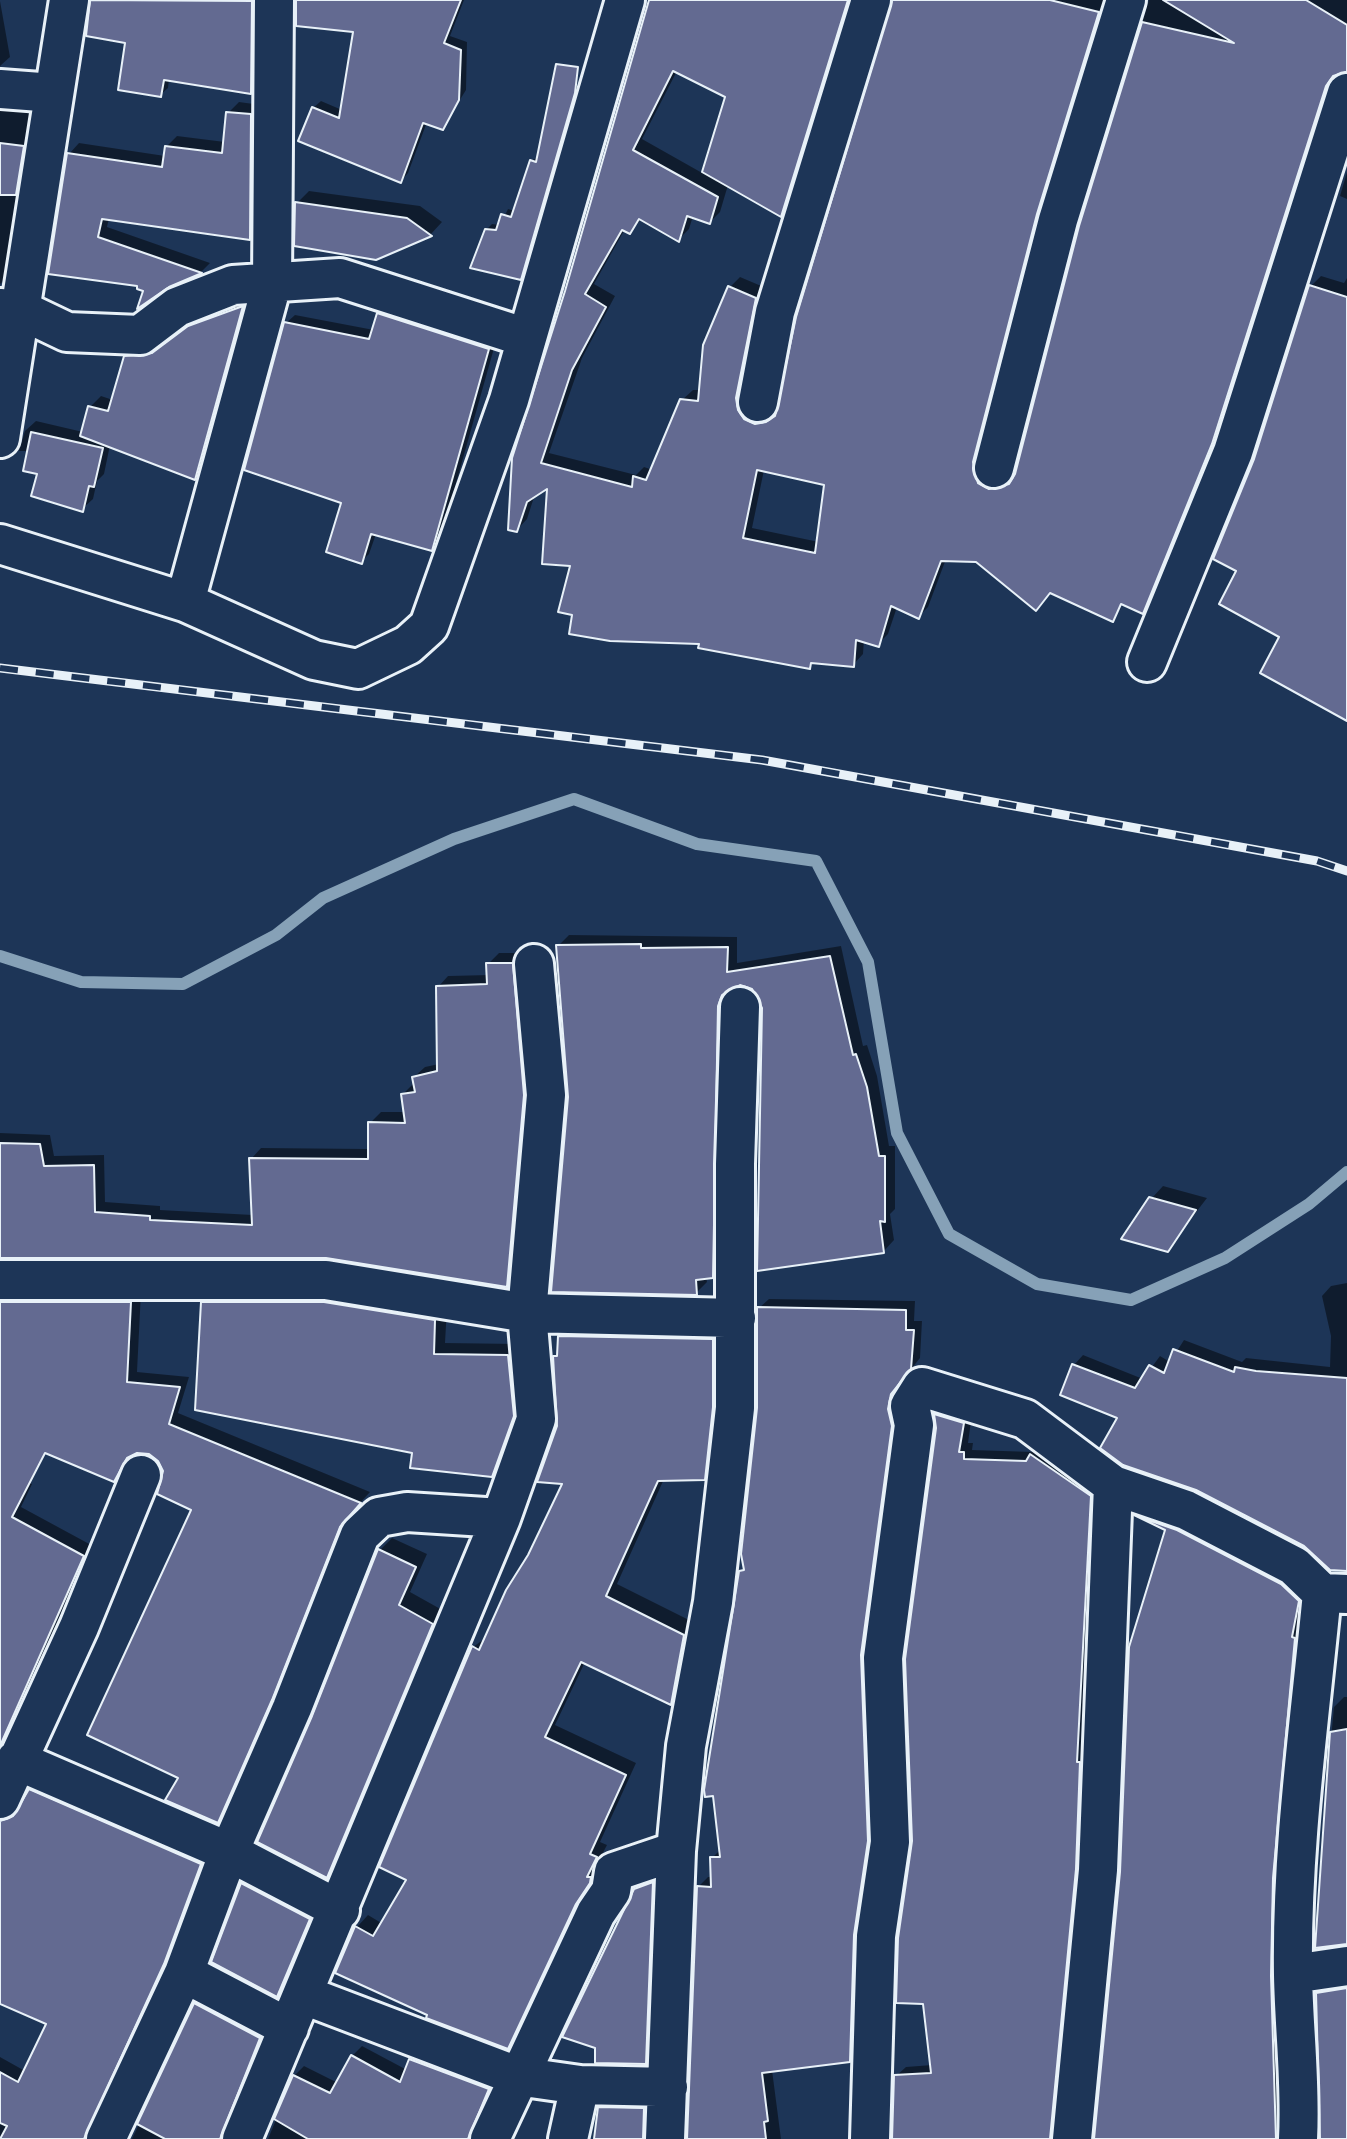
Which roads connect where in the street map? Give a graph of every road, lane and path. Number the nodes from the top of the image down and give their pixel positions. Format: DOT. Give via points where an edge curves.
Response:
graph roads {
  1 [pos="69,0"];
  2 [pos="274,0"];
  3 [pos="625,0"];
  4 [pos="871,0"];
  5 [pos="1126,0"];
  6 [pos="0,89"];
  7 [pos="54,93"];
  8 [pos="1347,93"];
  9 [pos="272,284"];
  10 [pos="10,309"];
  11 [pos="527,338"];
  12 [pos="758,402"];
  13 [pos="0,438"];
  14 [pos="994,468"];
  15 [pos="0,544"];
  16 [pos="185,602"];
  17 [pos="1147,662"];
  18 [pos="534,964"];
  19 [pos="740,1007"];
  20 [pos="0,1280"];
  21 [pos="527,1313"];
  22 [pos="736,1318"];
  23 [pos="141,1475"];
  24 [pos="1113,1485"];
  25 [pos="501,1518"];
  26 [pos="1334,1594"];
  27 [pos="16,1760"];
  28 [pos="0,1799"];
  29 [pos="676,1851"];
  30 [pos="229,1852"];
  31 [pos="340,1910"];
  32 [pos="1347,1966"];
  33 [pos="184,1973"];
  34 [pos="1293,1974"];
  35 [pos="297,2012"];
  36 [pos="517,2076"];
  37 [pos="580,2085"];
  38 [pos="668,2087"];
  39 [pos="106,2139"];
  40 [pos="242,2139"];
  41 [pos="490,2139"];
  42 [pos="568,2139"];
  43 [pos="665,2139"];
  44 [pos="870,2139"];
  45 [pos="1072,2139"];
  46 [pos="1298,2139"];
  1 -- 7 [label="street"];
  2 -- 9 [label="street"];
  3 -- 11 [label="street"];
  4 -- 12 [label="street" via="775,312"];
  5 -- 14 [label="street" via="1058,220"];
  6 -- 7 [label="street"];
  7 -- 10 [label="street"];
  8 -- 17 [label="street" via="1233,452"];
  9 -- 10 [label="street" via="233,285 177,307 140,335 67,332"];
  9 -- 11 [label="street" via="340,278"];
  9 -- 16 [label="street"];
  10 -- 13 [label="street"];
  11 -- 16 [label="street" via="429,626 408,645 358,669 314,660"];
  15 -- 16 [label="street"];
  18 -- 21 [label="street" via="546,1095"];
  19 -- 22 [label="street"];
  20 -- 21 [label="street" via="326,1280"];
  21 -- 22 [label="street"];
  21 -- 25 [label="street" via="536,1419"];
  22 -- 29 [label="street" via="735,1408"];
  23 -- 27 [label="street" via="79,1627"];
  24 -- 26 [label="street" via="1186,1510 1294,1566"];
  24 -- 44 [label="street" via="1025,1419 922,1387 910,1406 914,1425 883,1658 890,1842 876,1936"];
  24 -- 45 [label="street" via="1098,1870"];
  25 -- 30 [label="street" via="407,1512 379,1517 360,1535"];
  25 -- 31 [label="street"];
  26 -- 34 [label="street" via="1301,1810"];
  27 -- 28 [label="street"];
  27 -- 30 [label="street"];
  29 -- 36 [label="street" via="614,1872 611,1891"];
  29 -- 38 [label="street"];
  30 -- 31 [label="street"];
  30 -- 33 [label="street"];
  31 -- 35 [label="street"];
  32 -- 34 [label="street"];
  33 -- 35 [label="street"];
  33 -- 39 [label="street"];
  34 -- 46 [label="street"];
  35 -- 36 [label="street"];
  35 -- 40 [label="street"];
  36 -- 37 [label="street"];
  36 -- 41 [label="street"];
  37 -- 38 [label="street"];
  37 -- 42 [label="street"];
  38 -- 43 [label="street"];
}
